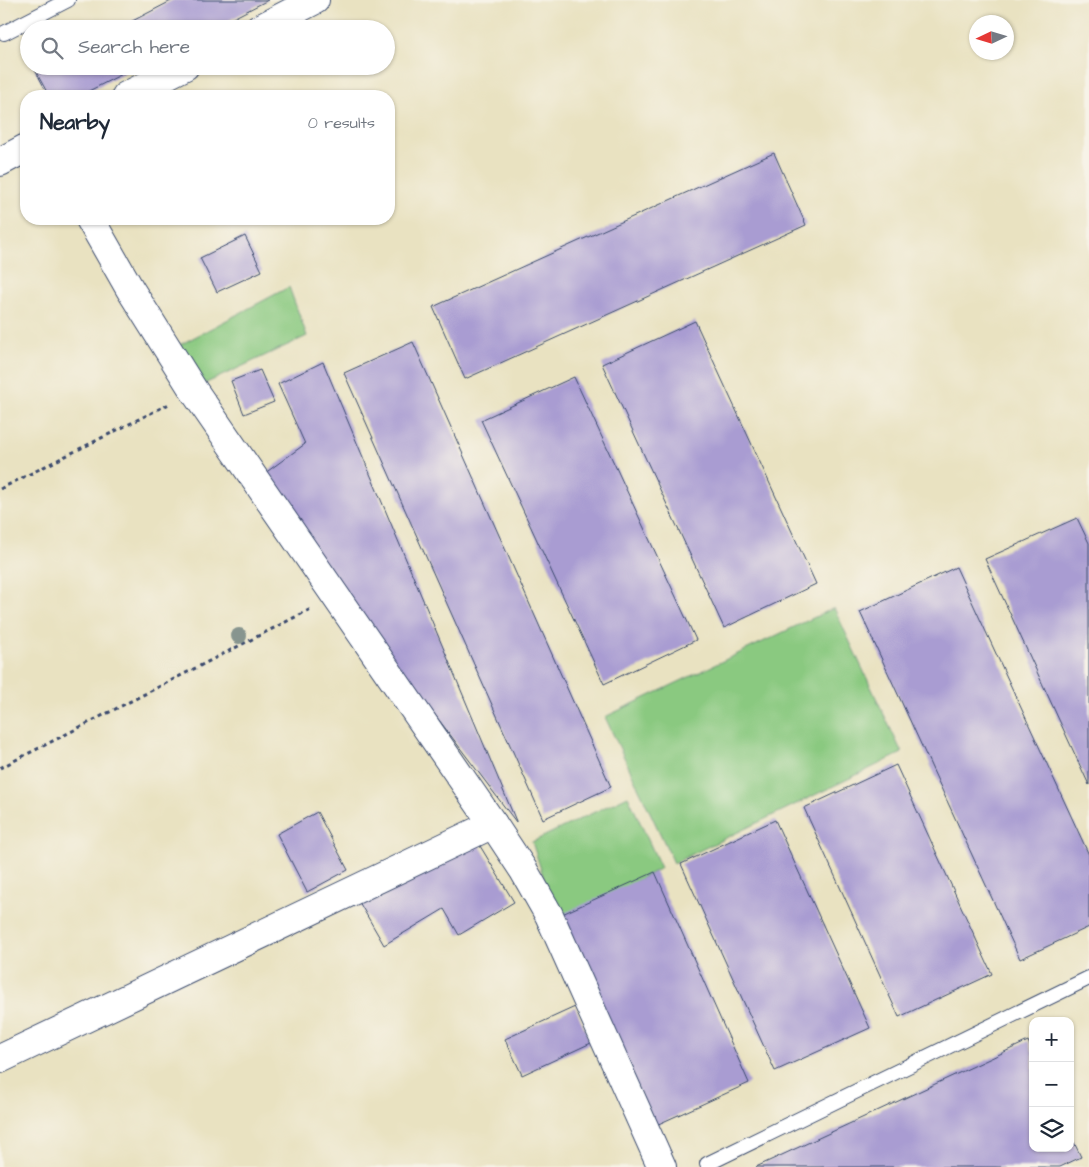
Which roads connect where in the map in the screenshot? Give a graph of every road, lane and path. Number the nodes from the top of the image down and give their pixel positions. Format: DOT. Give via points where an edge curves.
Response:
graph roads {
  1 [pos="68,0"];
  2 [pos="315,0"];
  3 [pos="29,20"];
  4 [pos="276,20"];
  5 [pos="20,25"];
  6 [pos="4,33"];
  7 [pos="167,75"];
  8 [pos="138,90"];
  9 [pos="20,151"];
  10 [pos="0,162"];
  11 [pos="93,225"];
  12 [pos="194,392"];
  13 [pos="0,490"];
  14 [pos="335,597"];
  15 [pos="0,768"];
  16 [pos="493,824"];
  17 [pos="1089,978"];
  18 [pos="0,1059"];
  19 [pos="707,1164"];
  20 [pos="662,1167"];
  1 -- 3 [label="lane"];
  2 -- 4 [label="street"];
  5 -- 6 [label="lane"];
  7 -- 8 [label="street"];
  9 -- 10 [label="street"];
  11 -- 12 [label="street"];
  12 -- 13 [label="path"];
  12 -- 14 [label="street"];
  14 -- 15 [label="path"];
  14 -- 16 [label="street"];
  16 -- 18 [label="street"];
  16 -- 20 [label="street" via="549,915"];
  17 -- 19 [label="lane"];
}
